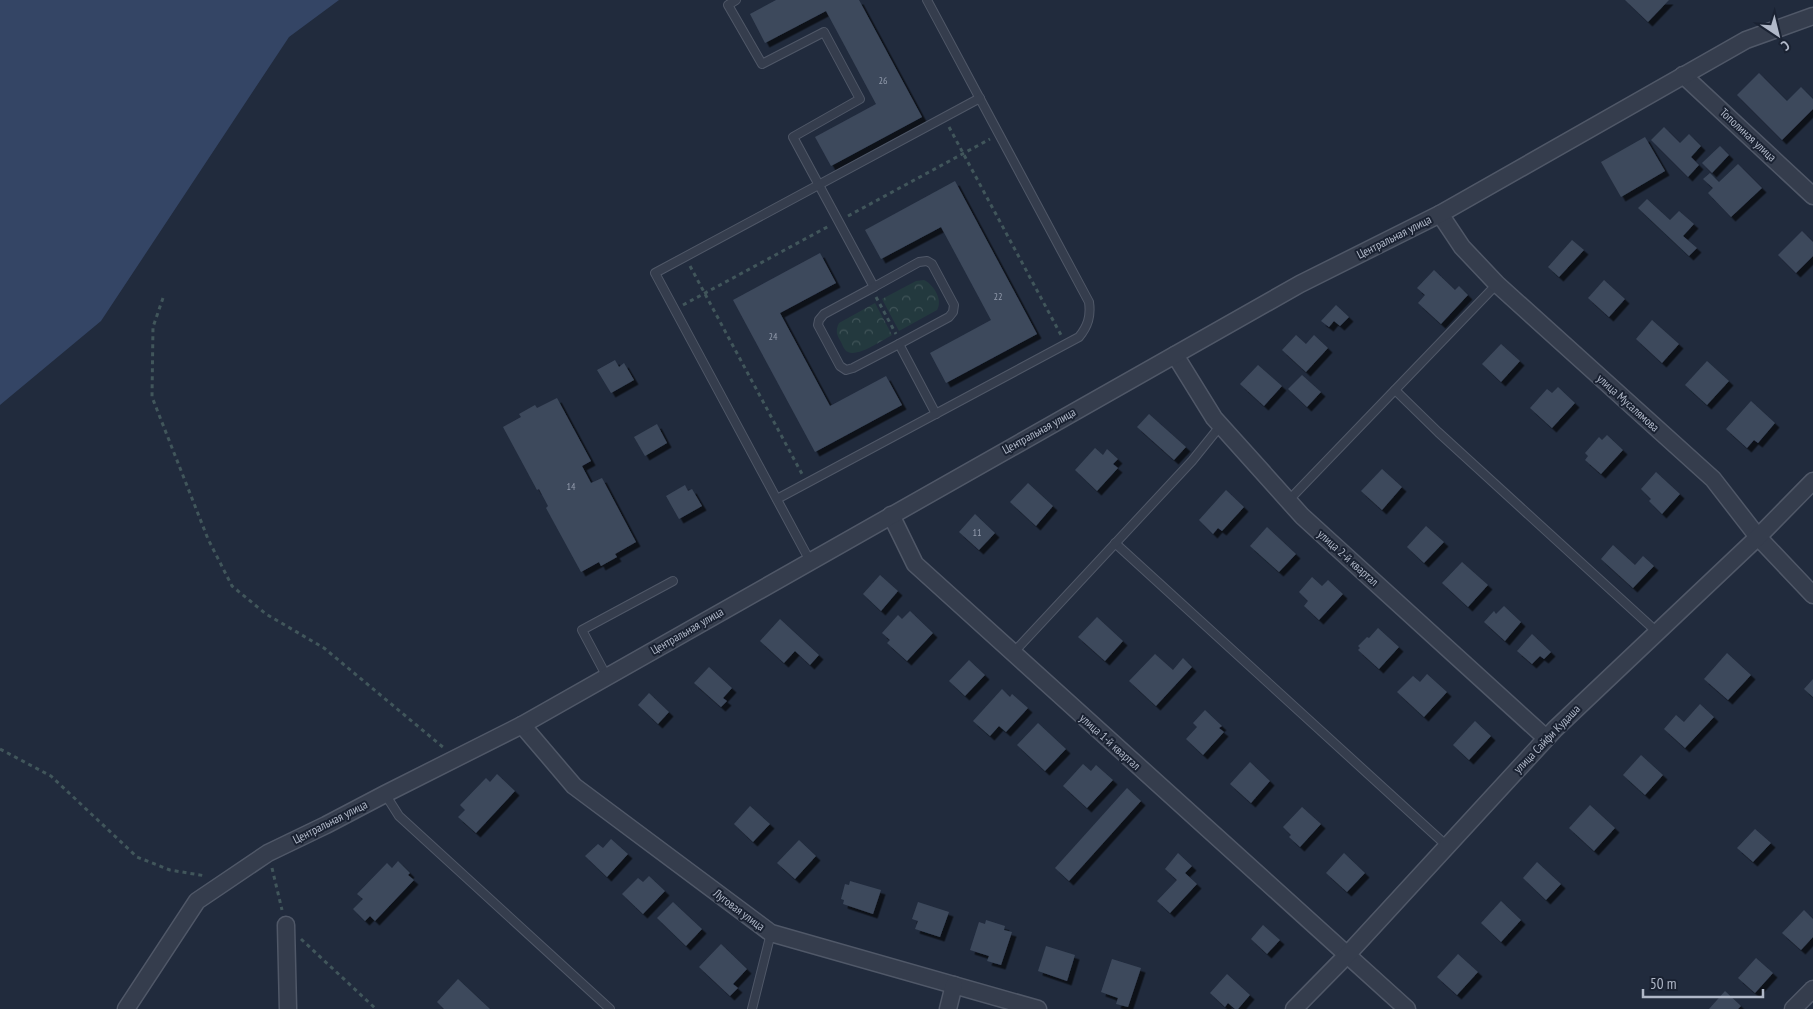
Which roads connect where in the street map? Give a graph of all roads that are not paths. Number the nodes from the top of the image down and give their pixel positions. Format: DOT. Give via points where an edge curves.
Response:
graph roads {
  1 [pos="736,0"];
  2 [pos="927,0"];
  3 [pos="1813,16"];
  4 [pos="1684,75"];
  5 [pos="980,98"];
  6 [pos="819,185"];
  7 [pos="1813,196"];
  8 [pos="1440,214"];
  9 [pos="1497,284"];
  10 [pos="872,287"];
  11 [pos="900,343"];
  12 [pos="1175,355"];
  13 [pos="1395,390"];
  14 [pos="936,414"];
  15 [pos="1221,426"];
  16 [pos="1813,481"];
  17 [pos="777,500"];
  18 [pos="1288,501"];
  19 [pos="891,515"];
  20 [pos="1758,537"];
  21 [pos="1115,543"];
  22 [pos="810,561"];
  23 [pos="673,580"];
  24 [pos="1813,595"];
  25 [pos="1658,632"];
  26 [pos="1012,653"];
  27 [pos="607,677"];
  28 [pos="522,725"];
  29 [pos="1546,738"];
  30 [pos="385,794"];
  31 [pos="1447,846"];
  32 [pos="286,925"];
  33 [pos="770,933"];
  34 [pos="1347,955"];
  35 [pos="954,985"];
  36 [pos="1813,989"];
  37 [pos="126,1009"];
  38 [pos="288,1009"];
  39 [pos="610,1009"];
  40 [pos="752,1009"];
  41 [pos="948,1009"];
  42 [pos="1038,1009"];
  43 [pos="1294,1009"];
  44 [pos="1407,1009"];
  45 [pos="1794,1009"];
  1 -- 6 [label="lane" via="728,4 762,64 824,32 860,99 793,136"];
  2 -- 5 [label="lane"];
  3 -- 4 [label="street, Центральная улица" via="1746,40"];
  4 -- 7 [label="street, Тополиная улица"];
  4 -- 8 [label="street, Центральная улица"];
  5 -- 6 [label="lane"];
  5 -- 14 [label="lane" via="1089,302 1089,320 1079,337"];
  6 -- 10 [label="lane"];
  6 -- 17 [label="lane" via="655,273"];
  8 -- 9 [label="street, улица Мусалямова" via="1462,247"];
  8 -- 12 [label="street, Центральная улица" via="1300,284"];
  9 -- 13 [label="lane"];
  9 -- 20 [label="street, улица Мусалямова" via="1713,479"];
  10 -- 11 [label="lane" via="824,314 818,325 840,366 846,370"];
  10 -- 11 [label="lane" via="919,262 927,261 932,264 954,305 949,317"];
  11 -- 14 [label="lane"];
  12 -- 15 [label="street, улица 2-й квартал"];
  12 -- 19 [label="street, Центральная улица"];
  13 -- 18 [label="lane"];
  13 -- 25 [label="lane"];
  14 -- 17 [label="lane"];
  15 -- 18 [label="street, улица 2-й квартал"];
  15 -- 21 [label="lane"];
  16 -- 20 [label="street, улица Сайфи Кудаша"];
  17 -- 22 [label="lane"];
  18 -- 29 [label="street, улица 2-й квартал"];
  19 -- 22 [label="street, Центральная улица"];
  19 -- 26 [label="street, улица 1-й квартал" via="915,564"];
  20 -- 24 [label="street, улица Мусалямова"];
  20 -- 25 [label="street, улица Сайфи Кудаша"];
  21 -- 26 [label="lane"];
  21 -- 31 [label="lane"];
  22 -- 27 [label="street, Центральная улица"];
  23 -- 27 [label="lane" via="582,630"];
  25 -- 29 [label="street, улица Сайфи Кудаша"];
  26 -- 34 [label="street, улица 1-й квартал"];
  27 -- 28 [label="street, Центральная улица"];
  28 -- 30 [label="street, Центральная улица"];
  28 -- 33 [label="street, Луговая улица" via="574,786"];
  29 -- 31 [label="street, улица Сайфи Кудаша"];
  30 -- 37 [label="street, Центральная улица" via="268,853 197,900"];
  30 -- 39 [label="lane" via="399,816"];
  31 -- 34 [label="street, улица Сайфи Кудаша"];
  32 -- 38 [label="street"];
  33 -- 35 [label="street, Луговая улица"];
  33 -- 40 [label="lane"];
  34 -- 43 [label="street, улица Сайфи Кудаша"];
  34 -- 44 [label="street, улица 1-й квартал"];
  35 -- 41 [label="street"];
  35 -- 42 [label="street, Луговая улица"];
  36 -- 45 [label="street"];
}
